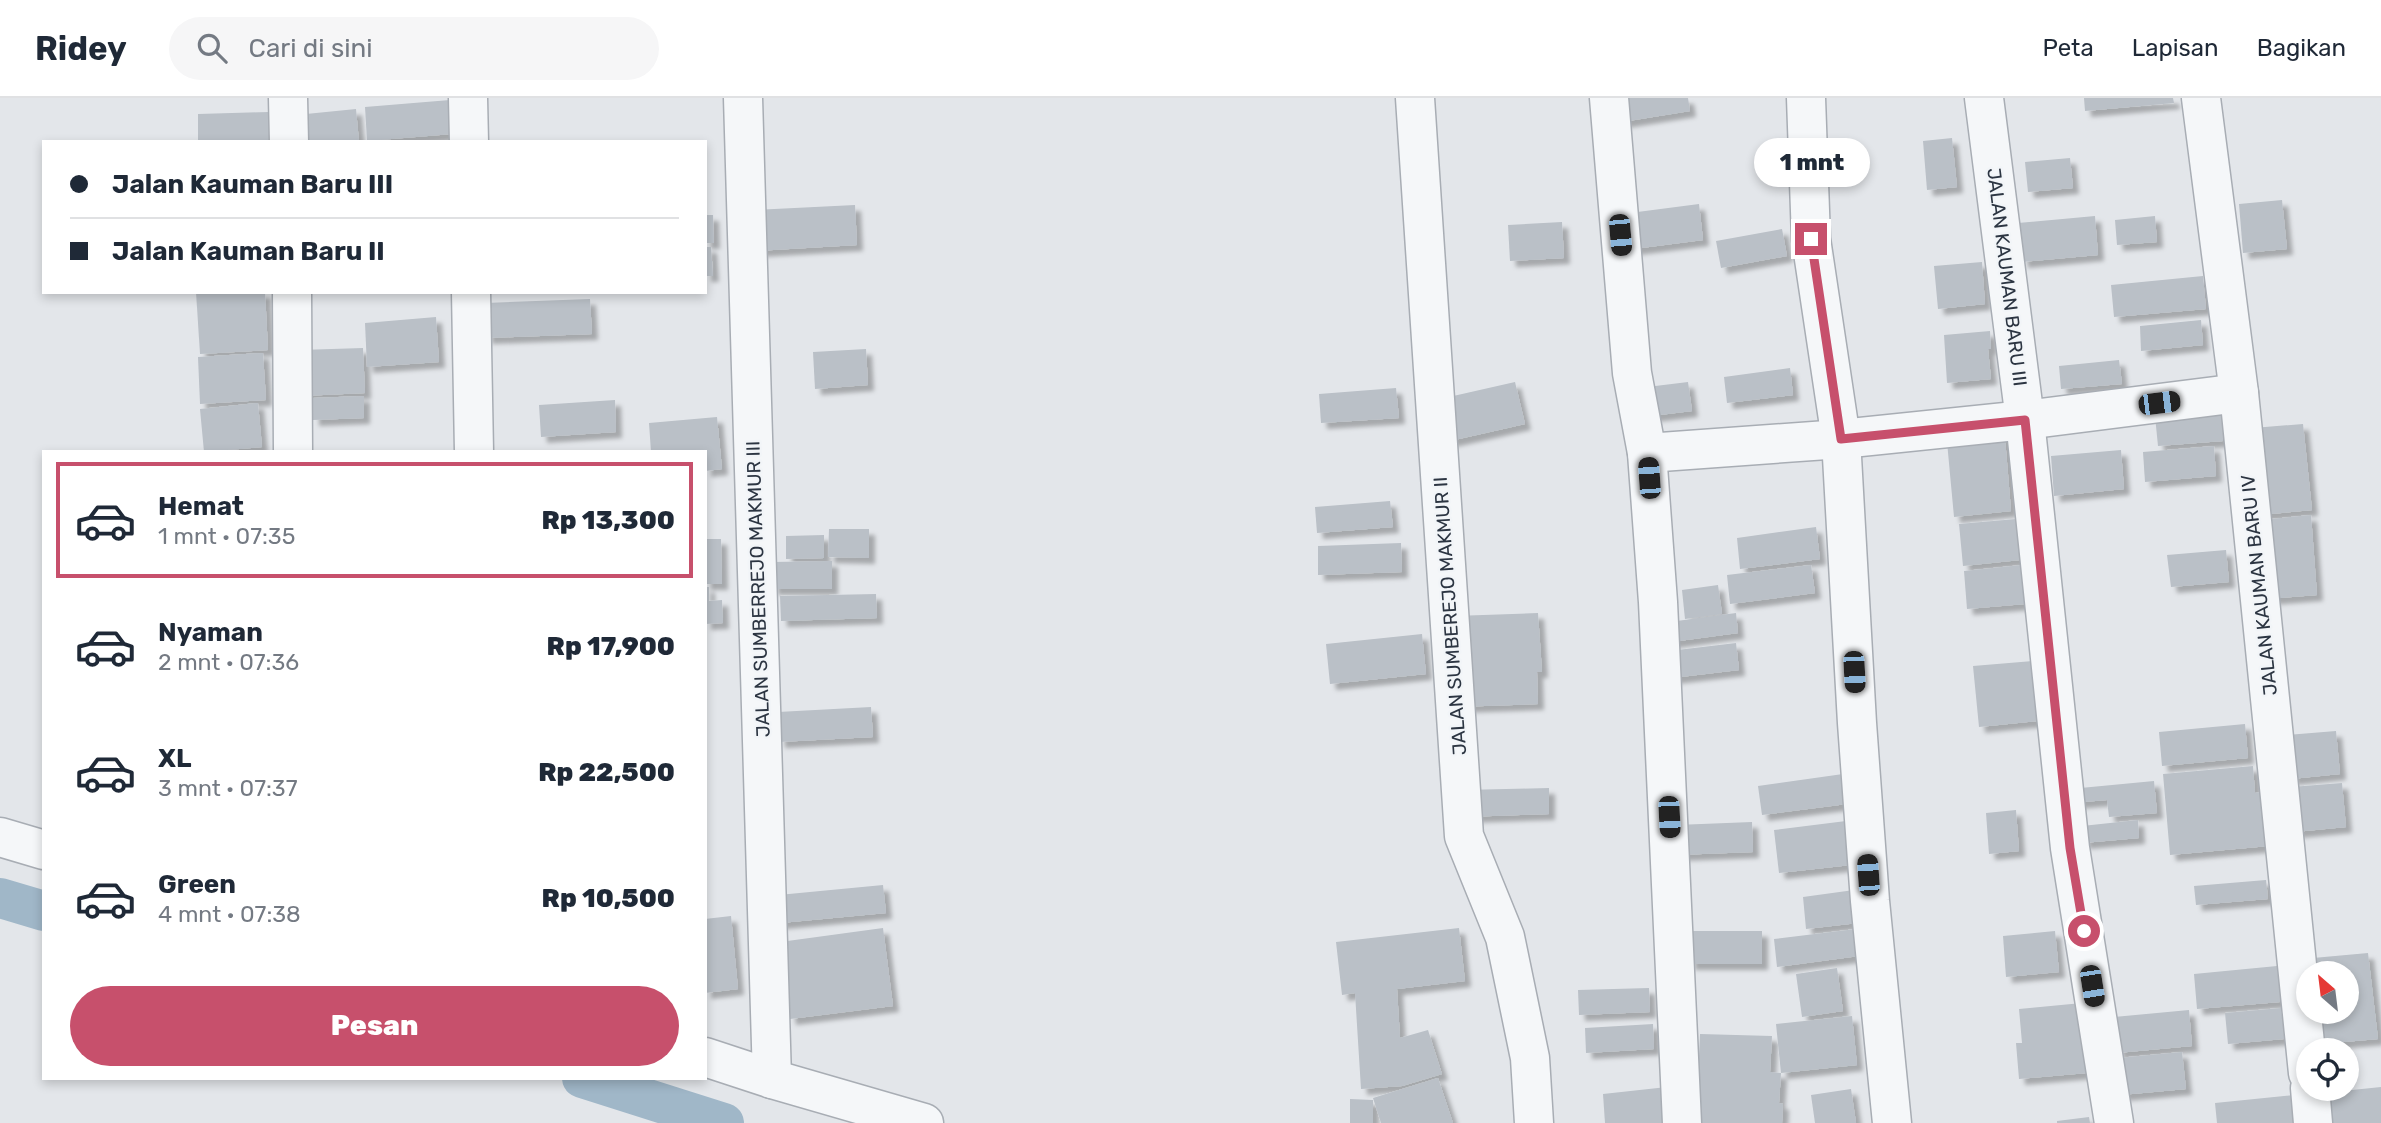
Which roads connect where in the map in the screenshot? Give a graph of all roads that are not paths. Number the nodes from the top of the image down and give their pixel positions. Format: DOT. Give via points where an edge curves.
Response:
graph roads {
  1 [pos="288,98"];
  2 [pos="468,98"];
  3 [pos="743,98"];
  4 [pos="1415,98"];
  5 [pos="1609,98"];
  6 [pos="1806,98"];
  7 [pos="1984,98"];
  8 [pos="2202,98"];
  9 [pos="289,140"];
  10 [pos="469,140"];
  11 [pos="292,294"];
  12 [pos="471,294"];
  13 [pos="2239,393"];
  14 [pos="2025,420"];
  15 [pos="1841,439"];
  16 [pos="293,450"];
  17 [pos="474,450"];
  18 [pos="1647,453"];
  19 [pos="0,837"];
  20 [pos="42,849"];
  21 [pos="2304,1038"];
  22 [pos="707,1058"];
  23 [pos="772,1079"];
  24 [pos="2311,1101"];
  25 [pos="924,1123"];
  26 [pos="1534,1123"];
  27 [pos="1682,1123"];
  28 [pos="1892,1123"];
  29 [pos="2114,1123"];
  30 [pos="2313,1123"];
  1 -- 9 [label="street"];
  2 -- 10 [label="street"];
  3 -- 23 [label="street, JALAN SUMBERREJO MAKMUR III"];
  4 -- 26 [label="street, JALAN SUMBEREJO MAKMUR II" via="1464,836 1505,937 1530,1058"];
  5 -- 18 [label="street" via="1632,373"];
  6 -- 15 [label="street" via="1811,239"];
  7 -- 14 [label="street, JALAN KAUMAN BARU III"];
  8 -- 13 [label="street, JALAN KAUMAN BARU IV"];
  11 -- 16 [label="street"];
  12 -- 17 [label="street"];
  13 -- 14 [label="street"];
  13 -- 21 [label="street, JALAN KAUMAN BARU IV"];
  14 -- 15 [label="street"];
  14 -- 29 [label="street, JALAN KAUMAN BARU III" via="2070,848"];
  15 -- 18 [label="street"];
  15 -- 28 [label="street" via="1870,901"];
  18 -- 27 [label="street"];
  19 -- 20 [label="street"];
  22 -- 23 [label="street"];
  23 -- 25 [label="street"];
  24 -- 30 [label="street"];
}
